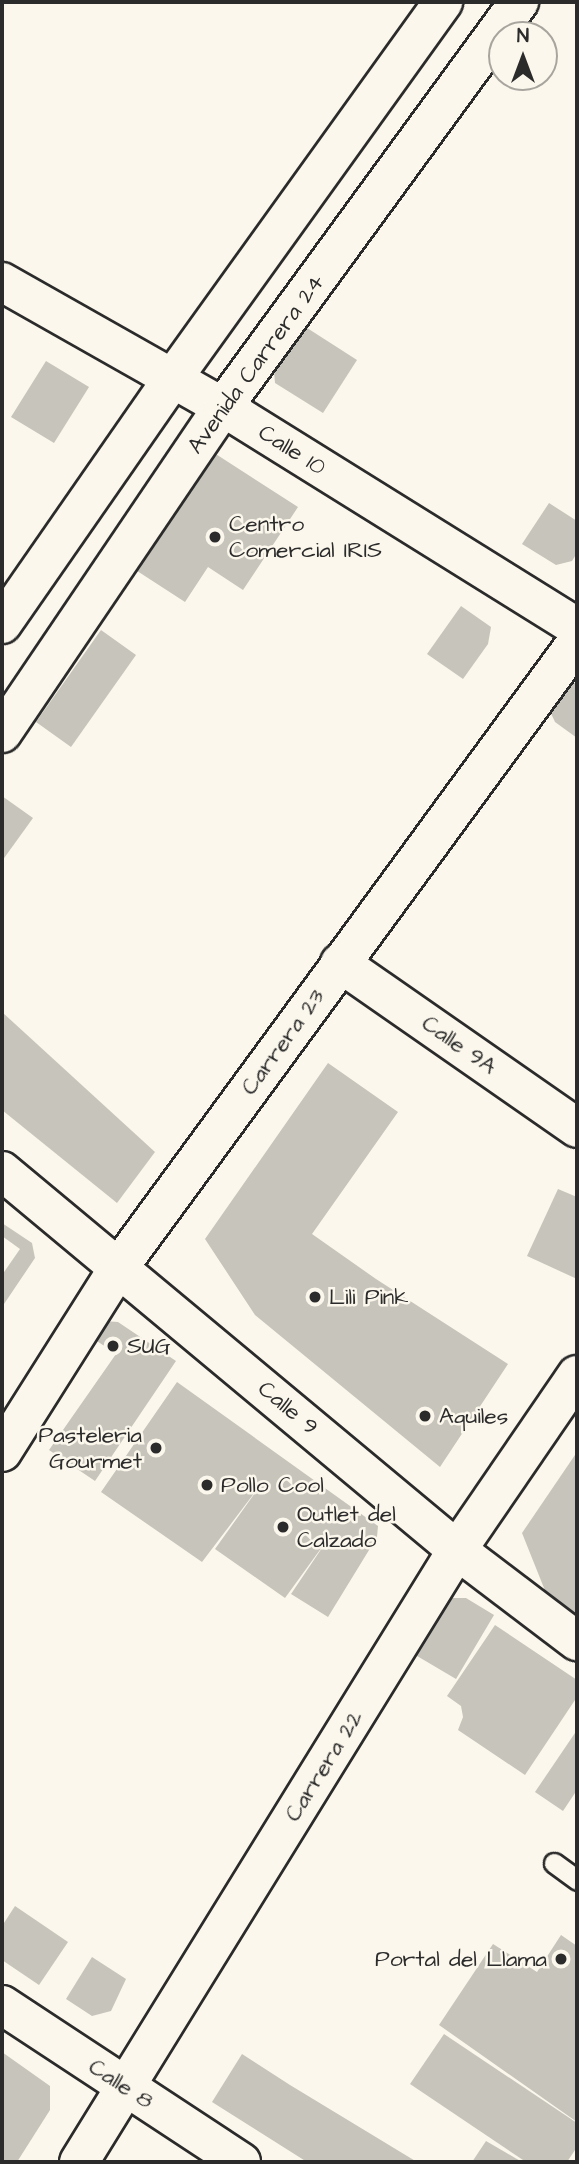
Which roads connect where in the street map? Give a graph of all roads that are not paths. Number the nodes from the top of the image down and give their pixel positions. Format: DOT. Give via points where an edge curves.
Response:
graph roads {
  1 [pos="443,2"];
  2 [pos="519,2"];
  3 [pos="2,282"];
  4 [pos="173,378"];
  5 [pos="223,407"];
  6 [pos="2,624"];
  7 [pos="577,627"];
  8 [pos="577,642"];
  9 [pos="2,733"];
  10 [pos="340,963"];
  11 [pos="577,1128"];
  12 [pos="2,1171"];
  13 [pos="119,1268"];
  14 [pos="577,1376"];
  15 [pos="2,1452"];
  16 [pos="457,1550"];
  17 [pos="577,1642"];
  18 [pos="554,1863"];
  19 [pos="577,1880"];
  20 [pos="2,2005"];
  21 [pos="126,2087"];
  22 [pos="79,2162"];
  23 [pos="241,2162"];
  1 -- 4 [label="street"];
  2 -- 5 [label="street, Avenida Carrera 24"];
  3 -- 4 [label="street, Calle 10"];
  4 -- 5 [label="street, Calle 10"];
  4 -- 6 [label="street"];
  5 -- 7 [label="street, Calle 10"];
  5 -- 9 [label="street, Avenida Carrera 24"];
  8 -- 10 [label="street, Carrera 23"];
  10 -- 11 [label="street, Calle 9A"];
  10 -- 13 [label="street, Carrera 23"];
  12 -- 13 [label="street, Calle 9"];
  13 -- 15 [label="street, Carrera 23"];
  13 -- 16 [label="street, Calle 9"];
  14 -- 16 [label="street, Carrera 22"];
  16 -- 17 [label="street, Calle 9"];
  16 -- 21 [label="street, Carrera 22"];
  18 -- 19 [label="lane"];
  20 -- 21 [label="street, Calle 8"];
  21 -- 22 [label="street, Carrera 22"];
  21 -- 23 [label="street, Calle 8"];
}
